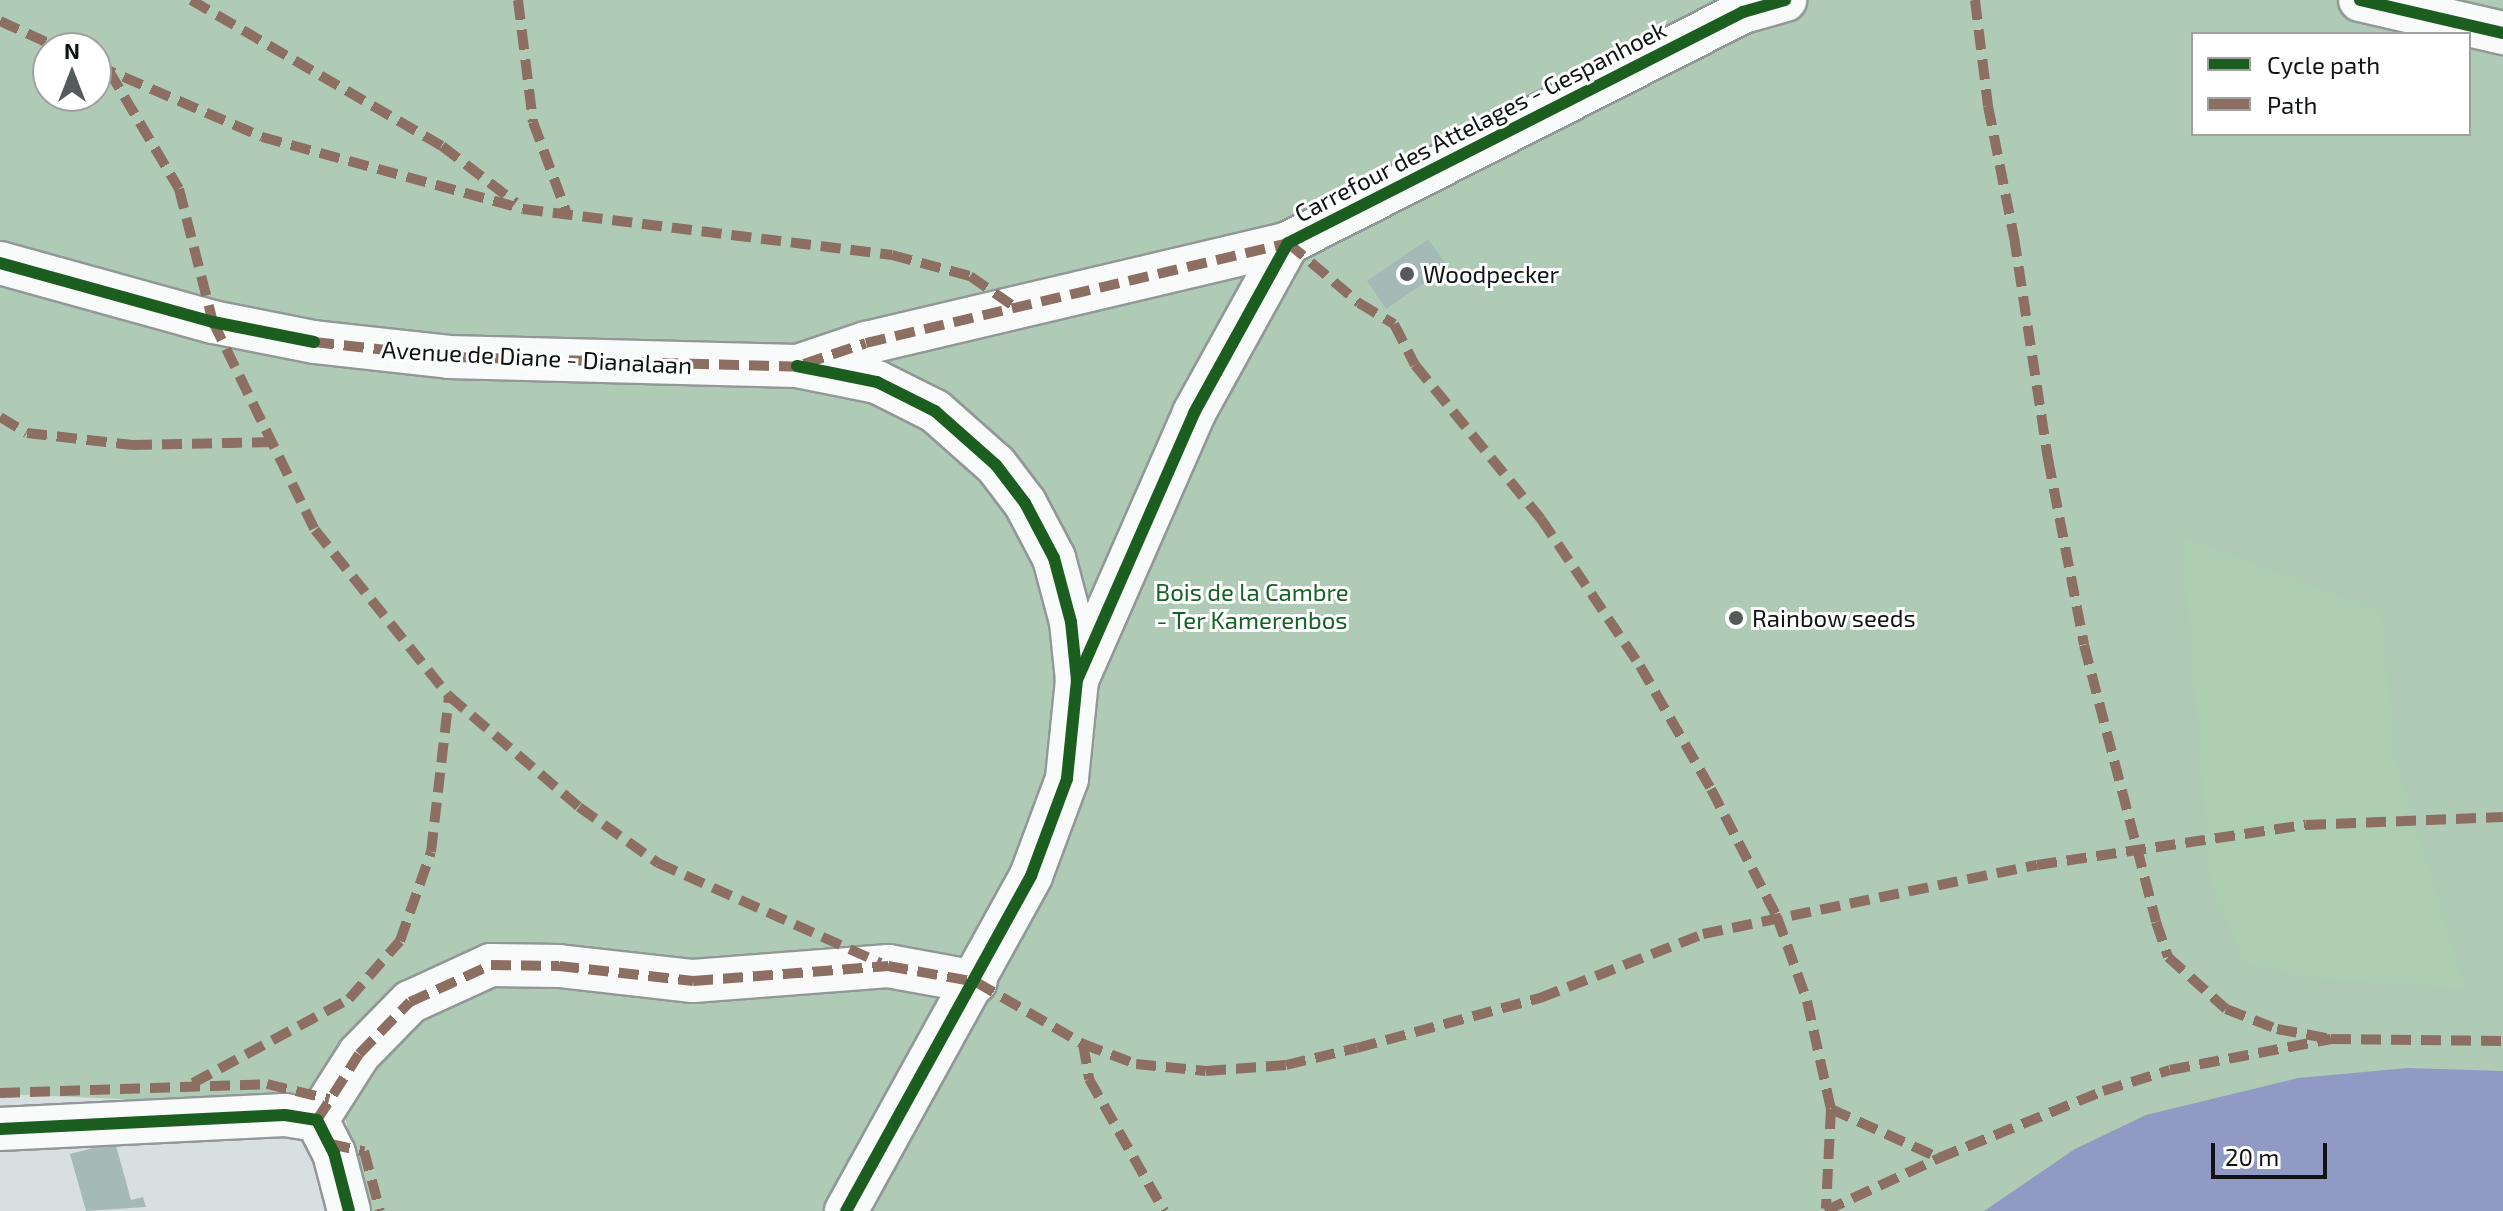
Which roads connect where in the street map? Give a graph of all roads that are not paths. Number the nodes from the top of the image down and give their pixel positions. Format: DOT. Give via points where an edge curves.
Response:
graph roads {
  1 [pos="1785,0"];
  2 [pos="2360,0"];
  3 [pos="2503,33"];
  4 [pos="1288,243"];
  5 [pos="0,263"];
  6 [pos="797,366"];
  7 [pos="1077,680"];
  8 [pos="976,982"];
  9 [pos="317,1120"];
  10 [pos="0,1129"];
  11 [pos="349,1211"];
  12 [pos="846,1211"];
  1 -- 4 [label="street, Carrefour des Attelages - Gespanhoek" via="1743,12"];
  2 -- 3 [label="street"];
  4 -- 6 [label="street, Carrefour des Attelages - Gespanhoek" via="866,343"];
  4 -- 7 [label="street, Carrefour des Attelages - Gespanhoek" via="1194,413"];
  5 -- 6 [label="street, Avenue de Diane - Dianalaan" via="213,322 314,342 449,357"];
  6 -- 7 [label="street" via="877,382 900,393 935,411 996,465 1025,503 1054,558 1071,622"];
  7 -- 8 [label="street" via="1067,779 1031,876"];
  8 -- 9 [label="street" via="888,966 693,981 559,966 491,965 410,1002 359,1054"];
  8 -- 12 [label="street" via="870,1159"];
  9 -- 10 [label="street" via="285,1115"];
  9 -- 11 [label="street" via="334,1153"];
}
